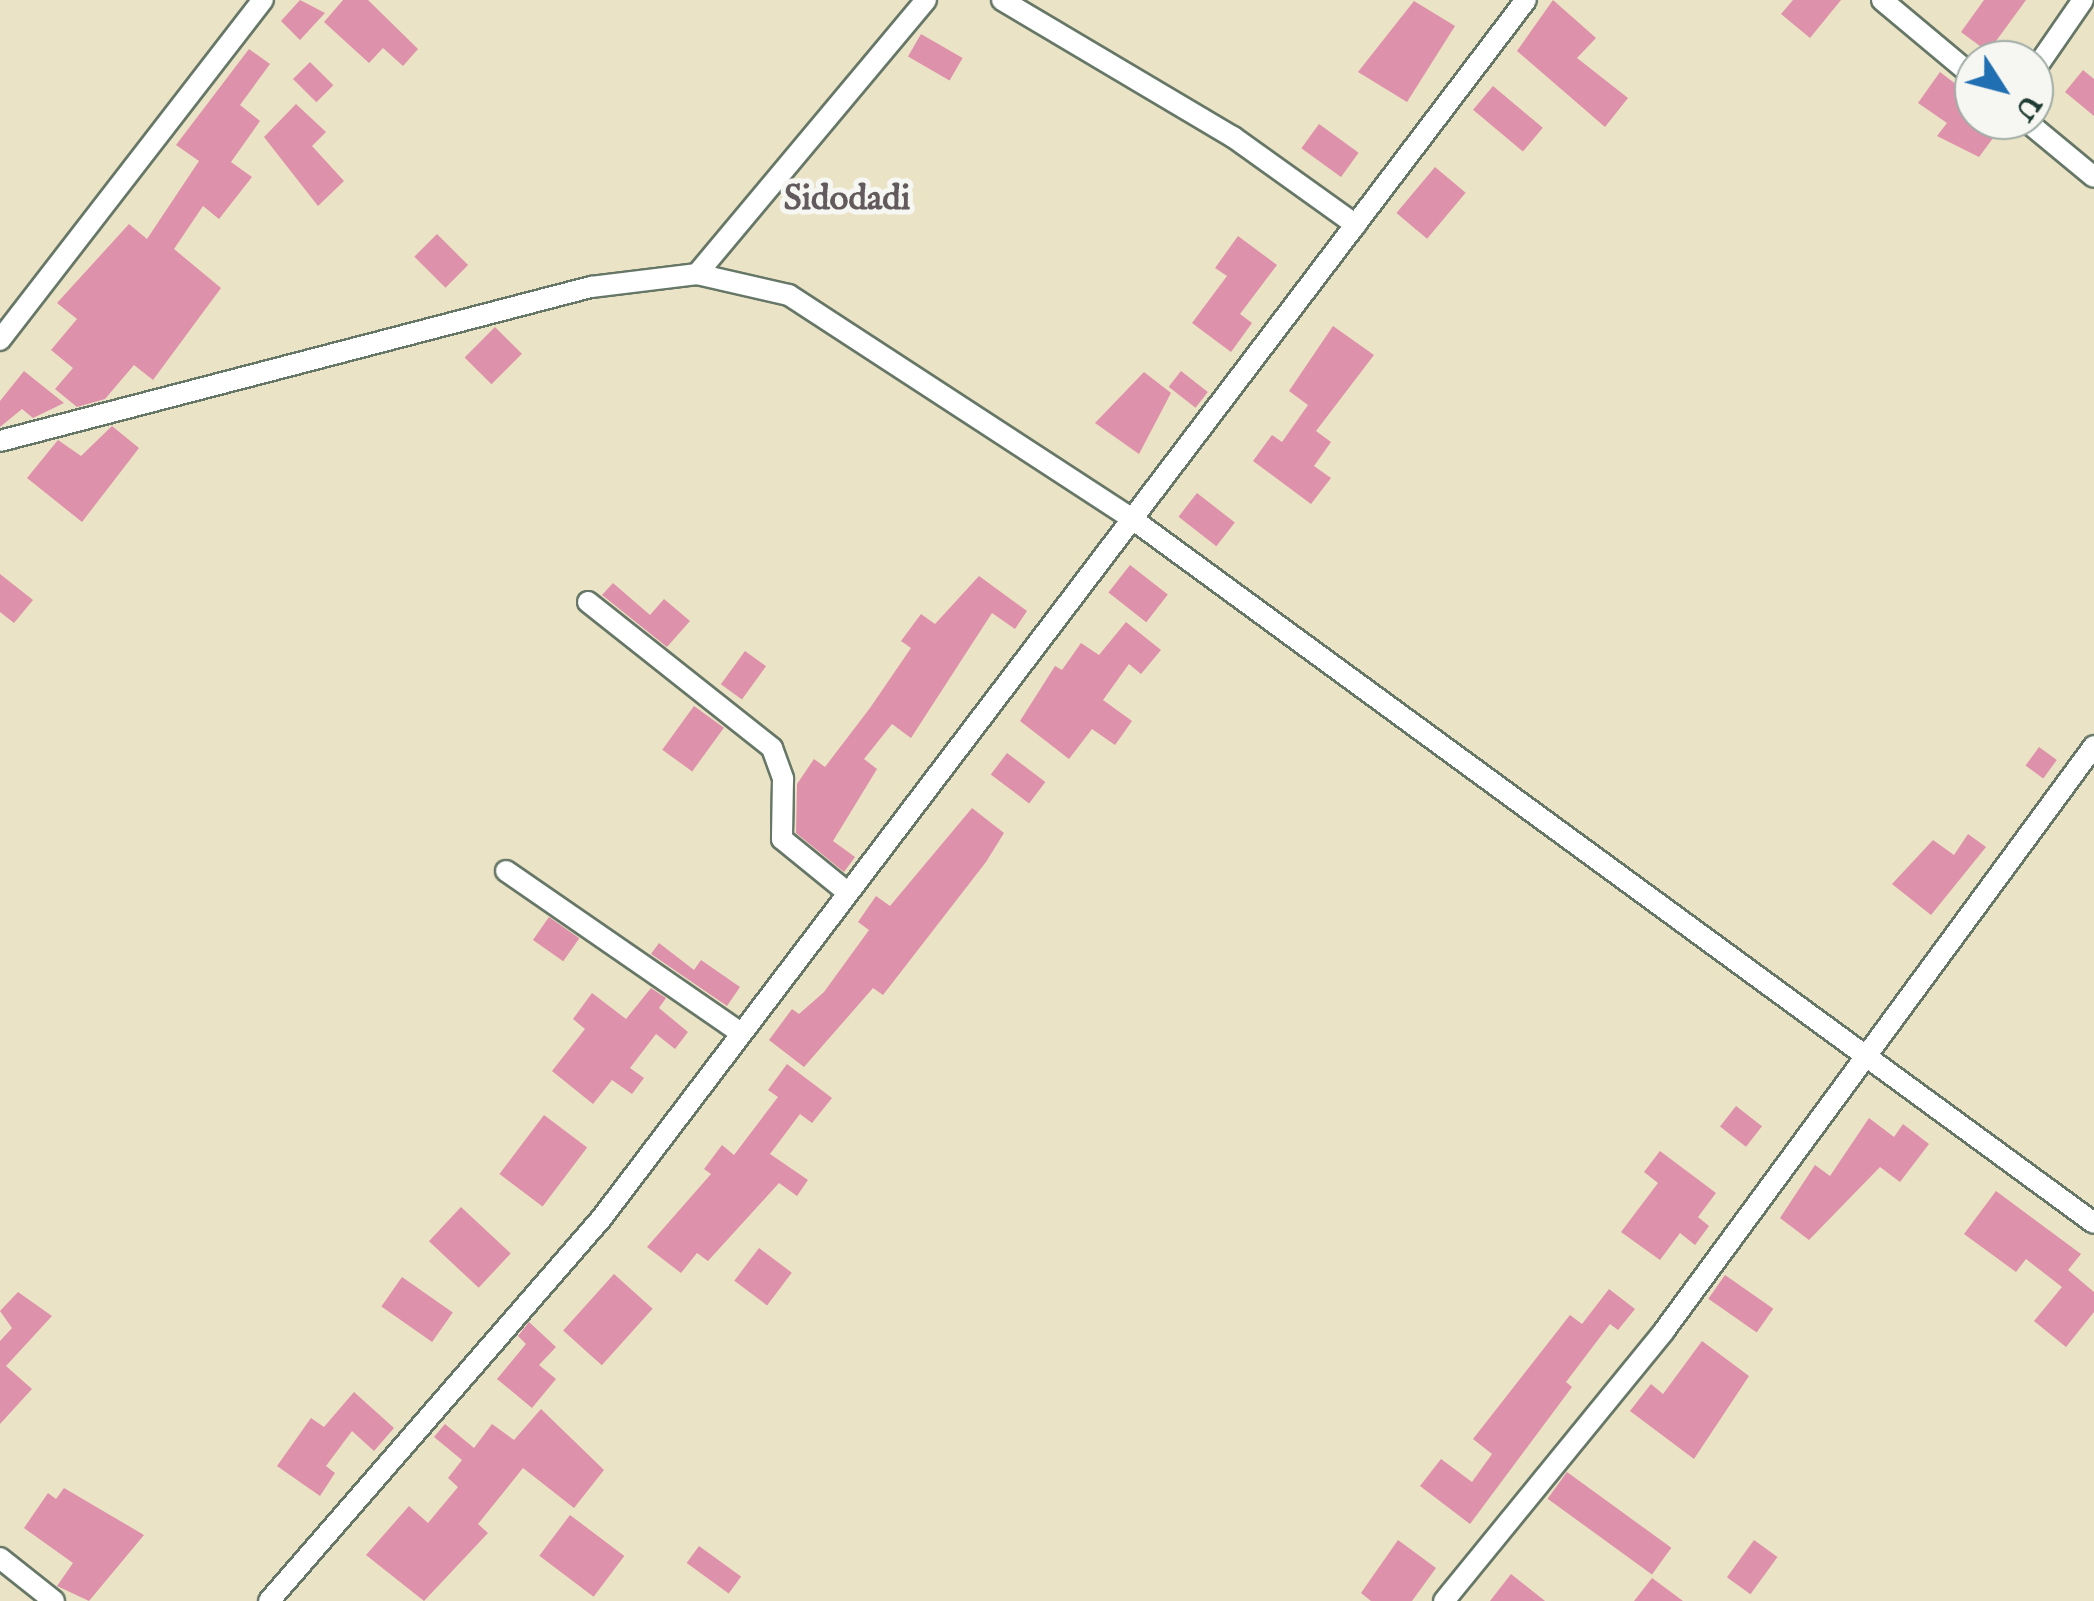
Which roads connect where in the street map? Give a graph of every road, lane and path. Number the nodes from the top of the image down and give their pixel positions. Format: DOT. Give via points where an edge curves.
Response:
graph roads {
  1 [pos="262,0"];
  2 [pos="926,0"];
  3 [pos="1002,0"];
  4 [pos="1526,0"];
  5 [pos="1882,0"];
  6 [pos="2083,0"];
  7 [pos="2054,42"];
  8 [pos="1954,60"];
  9 [pos="2050,140"];
  10 [pos="2094,176"];
  11 [pos="1356,225"];
  12 [pos="697,274"];
  13 [pos="0,340"];
  14 [pos="0,441"];
  15 [pos="1131,518"];
  16 [pos="588,602"];
  17 [pos="2094,746"];
  18 [pos="506,871"];
  19 [pos="847,892"];
  20 [pos="741,1033"];
  21 [pos="1864,1058"];
  22 [pos="2094,1222"];
  23 [pos="0,1558"];
  24 [pos="54,1601"];
  25 [pos="269,1601"];
  26 [pos="1444,1601"];
  1 -- 13 [label="street"];
  2 -- 12 [label="street"];
  3 -- 11 [label="street" via="1233,137"];
  4 -- 11 [label="street"];
  5 -- 8 [label="street"];
  6 -- 7 [label="street"];
  9 -- 10 [label="street"];
  11 -- 15 [label="street"];
  12 -- 14 [label="street" via="592,287"];
  12 -- 15 [label="street" via="736,278 832,318"];
  15 -- 19 [label="street"];
  15 -- 21 [label="street"];
  16 -- 19 [label="street" via="772,748 783,779 782,839"];
  17 -- 21 [label="street"];
  18 -- 20 [label="street"];
  19 -- 20 [label="street"];
  20 -- 25 [label="street" via="600,1219"];
  21 -- 22 [label="street"];
  21 -- 26 [label="street" via="1664,1331"];
  23 -- 24 [label="street"];
}
